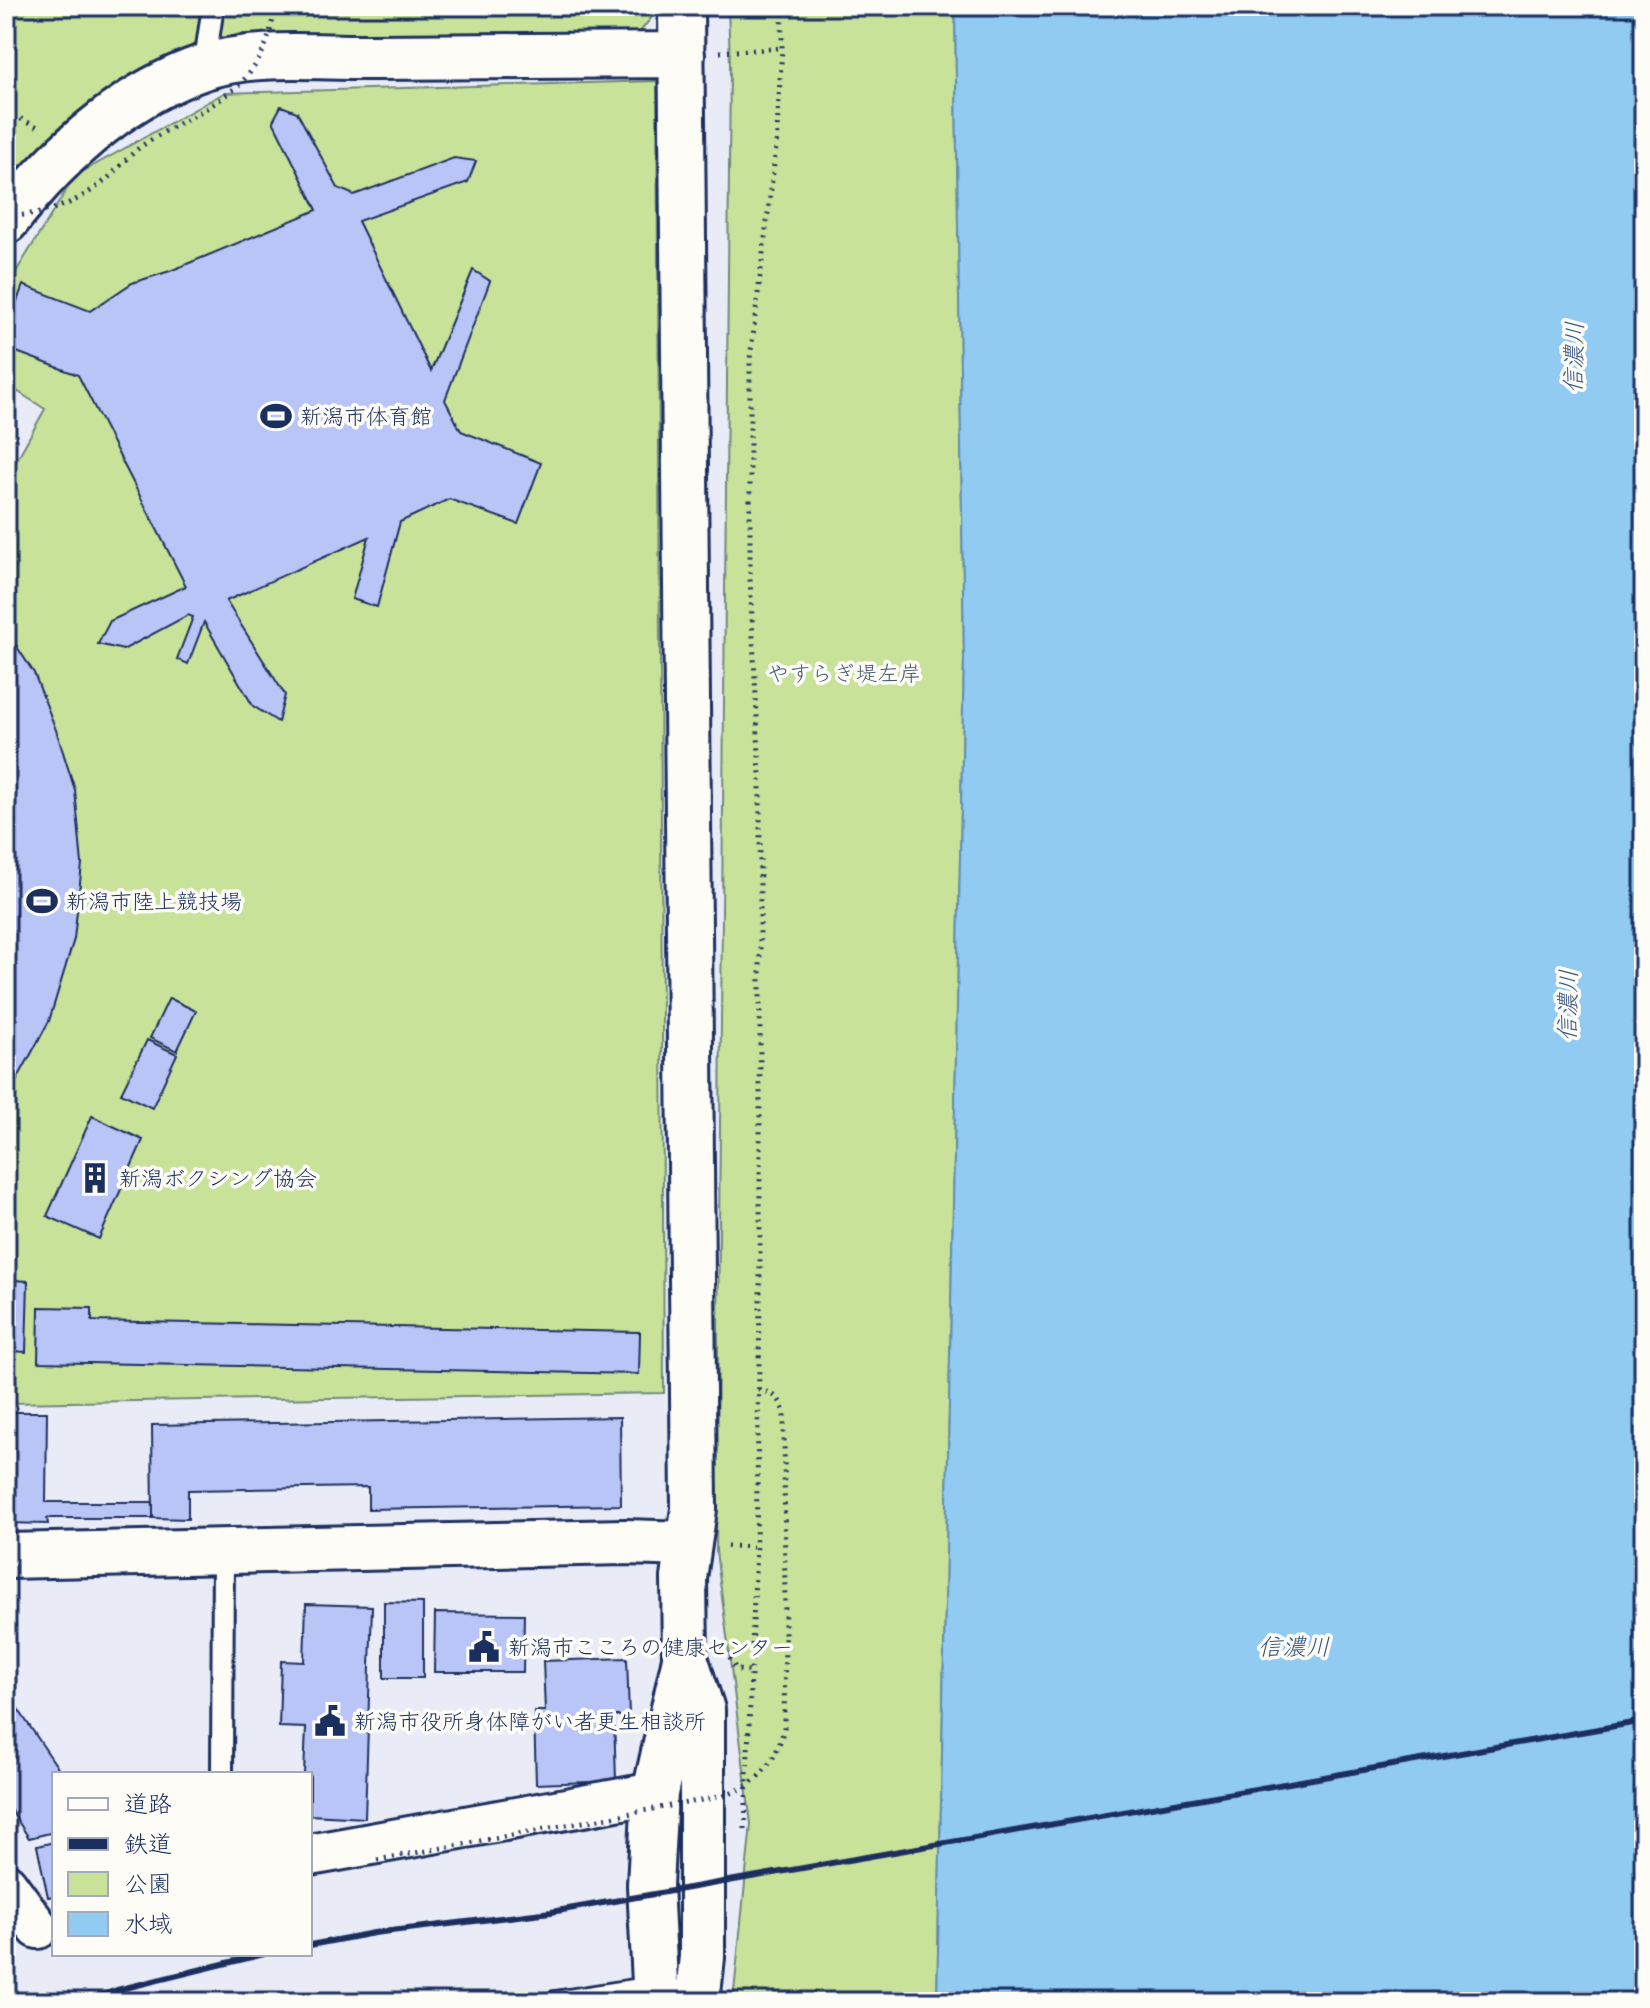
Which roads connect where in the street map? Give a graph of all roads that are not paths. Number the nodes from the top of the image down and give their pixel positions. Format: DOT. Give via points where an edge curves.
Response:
graph roads {
  1 [pos="213,6"];
  2 [pos="681,6"];
  3 [pos="682,55"];
  4 [pos="204,68"];
  5 [pos="6,219"];
  6 [pos="688,1544"];
  7 [pos="223,1550"];
  8 [pos="6,1556"];
  9 [pos="685,1659"];
  10 [pos="222,1772"];
  11 [pos="655,1793"];
  12 [pos="312,1855"];
  13 [pos="6,1884"];
  14 [pos="33,1931"];
  15 [pos="655,1995"];
  16 [pos="555,2002"];
  17 [pos="697,2002"];
  1 -- 4 [label="lane"];
  2 -- 3 [label="street"];
  3 -- 4 [label="street" via="238,59"];
  3 -- 6 [label="street" via="694,1493"];
  4 -- 5 [label="street" via="160,87 90,133"];
  6 -- 7 [label="street"];
  6 -- 9 [label="street"];
  7 -- 8 [label="street"];
  7 -- 10 [label="lane"];
  9 -- 11 [label="street"];
  9 -- 17 [label="street" via="702,1710 703,1925"];
  11 -- 12 [label="street"];
  11 -- 15 [label="street" via="650,1885"];
  13 -- 14 [label="street"];
  15 -- 16 [label="lane"];
}
